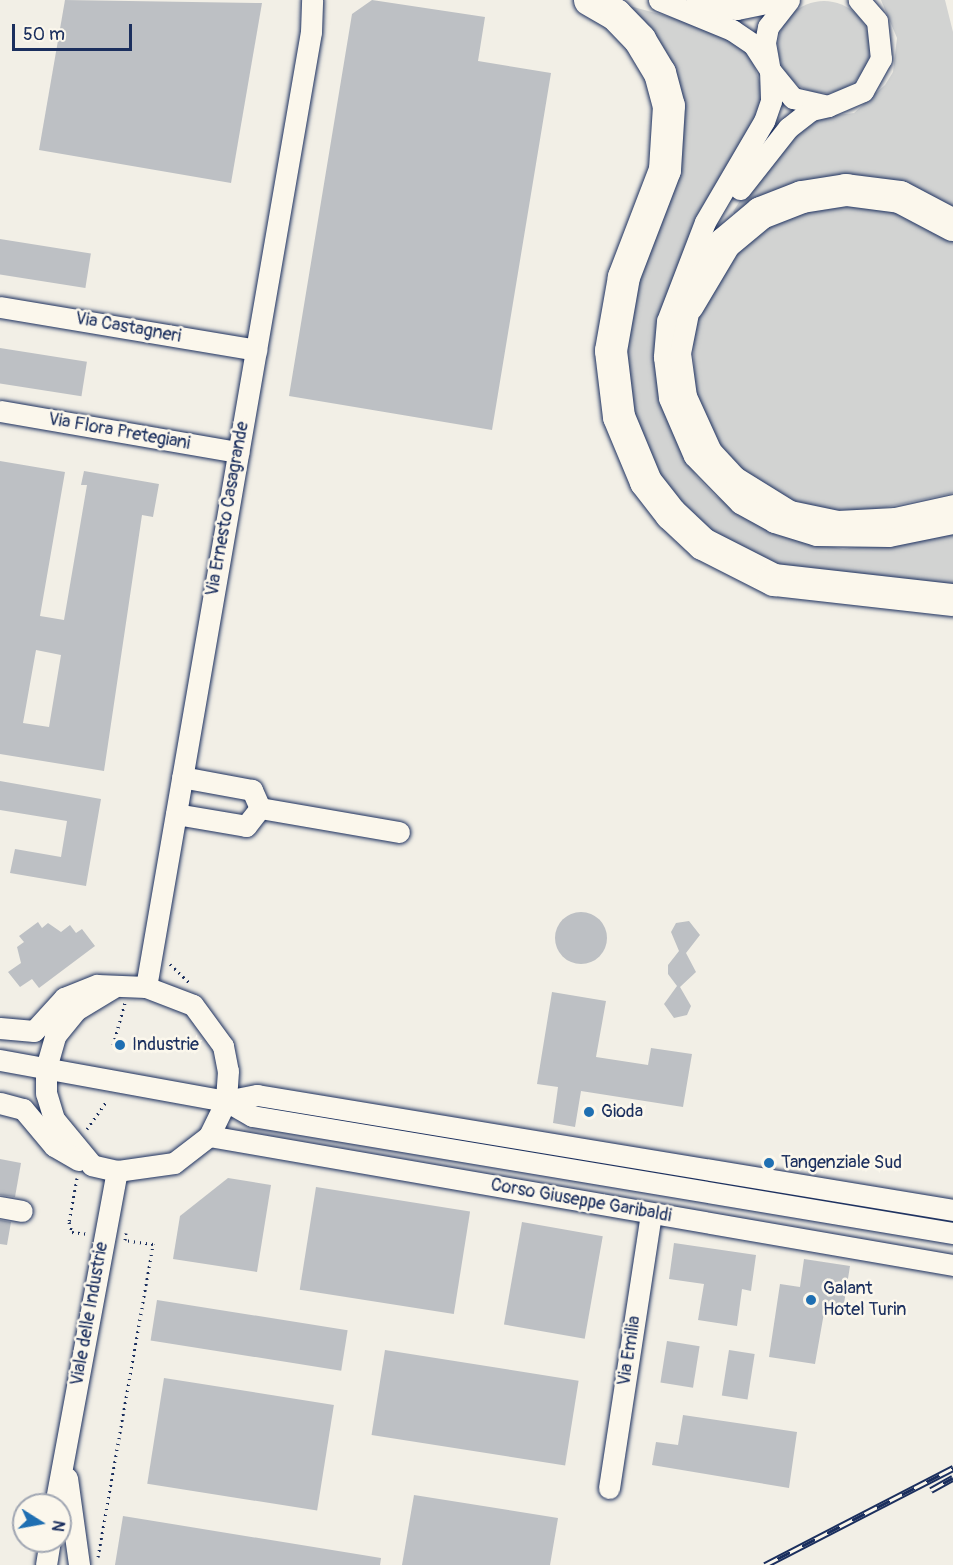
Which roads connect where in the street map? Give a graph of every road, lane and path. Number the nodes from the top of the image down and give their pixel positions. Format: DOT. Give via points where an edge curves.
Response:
graph roads {
  1 [pos="312,0"];
  2 [pos="324,0"];
  3 [pos="590,0"];
  4 [pos="659,0"];
  5 [pos="781,0"];
  6 [pos="789,0"];
  7 [pos="859,0"];
  8 [pos="311,32"];
  9 [pos="770,70"];
  10 [pos="828,106"];
  11 [pos="953,225"];
  12 [pos="688,306"];
  13 [pos="0,307"];
  14 [pos="256,350"];
  15 [pos="0,411"];
  16 [pos="238,452"];
  17 [pos="953,505"];
  18 [pos="953,523"];
  19 [pos="953,600"];
  20 [pos="182,777"];
  21 [pos="260,808"];
  22 [pos="176,814"];
  23 [pos="399,832"];
  24 [pos="129,987"];
  25 [pos="0,1028"];
  26 [pos="113,1045"];
  27 [pos="0,1060"];
  28 [pos="45,1068"];
  29 [pos="226,1101"];
  30 [pos="0,1103"];
  31 [pos="105,1103"];
  32 [pos="209,1136"];
  33 [pos="74,1148"];
  34 [pos="92,1165"];
  35 [pos="117,1171"];
  36 [pos="0,1208"];
  37 [pos="953,1210"];
  38 [pos="22,1211"];
  39 [pos="651,1214"];
  40 [pos="953,1233"];
  41 [pos="953,1264"];
  42 [pos="64,1457"];
  43 [pos="609,1488"];
  44 [pos="58,1493"];
  45 [pos="79,1565"];
  1 -- 8 [label="street, Via Ernesto Casagrande"];
  2 -- 8 [label="street, Via Ernesto Casagrande"];
  3 -- 19 [label="highway" via="616,15 640,39 660,73 669,106 667,160 624,278 610,351 619,417 646,482 671,514 703,544 765,576 818,588"];
  4 -- 5 [label="street" via="737,9"];
  4 -- 9 [label="street" via="732,30 753,44"];
  6 -- 9 [label="street" via="768,27 765,43"];
  7 -- 10 [label="street" via="881,33 879,65 863,91"];
  8 -- 14 [label="street, Via Ernesto Casagrande"];
  9 -- 10 [label="street" via="793,98"];
  9 -- 18 [label="street" via="771,101 764,121 705,222 672,302 664,357 676,419 694,456 720,487 774,522 816,535 854,538"];
  10 -- 12 [label="street" via="811,110 788,128 749,175 716,231"];
  11 -- 12 [label="highway" via="922,206 890,195 846,190 802,197 761,213 725,243"];
  12 -- 17 [label="street" via="680,353 694,419 711,451 754,492 790,511 838,521 895,518"];
  13 -- 14 [label="street, Via Castagneri"];
  14 -- 16 [label="street, Via Ernesto Casagrande"];
  15 -- 16 [label="street, Via Flora Pretegiani"];
  16 -- 20 [label="street, Via Ernesto Casagrande"];
  20 -- 21 [label="street" via="252,790"];
  20 -- 22 [label="street, Via Ernesto Casagrande"];
  21 -- 22 [label="street" via="246,826"];
  21 -- 23 [label="street"];
  22 -- 24 [label="street, Via Ernesto Casagrande"];
  24 -- 25 [label="street" via="97,985 64,998 34,1031"];
  24 -- 26 [label="path"];
  24 -- 28 [label="street" via="76,1010 55,1036"];
  24 -- 29 [label="street" via="193,1005 211,1024 228,1071"];
  27 -- 28 [label="street, Corso Giuseppe Garibaldi"];
  28 -- 29 [label="street, Corso Giuseppe Garibaldi"];
  28 -- 33 [label="street" via="46,1093 54,1119"];
  29 -- 32 [label="street"];
  29 -- 37 [label="street, Corso Giuseppe Garibaldi" via="257,1095"];
  29 -- 40 [label="street, Corso Giuseppe Garibaldi" via="252,1116"];
  30 -- 34 [label="street" via="23,1109 54,1146"];
  31 -- 33 [label="path"];
  32 -- 35 [label="street" via="174,1163"];
  32 -- 39 [label="street, Corso Giuseppe Garibaldi"];
  33 -- 34 [label="street"];
  34 -- 35 [label="street"];
  35 -- 42 [label="street, Viale delle Industrie"];
  36 -- 38 [label="street"];
  39 -- 41 [label="street, Corso Giuseppe Garibaldi"];
  39 -- 43 [label="street, Via Emilia"];
  42 -- 44 [label="street, Viale delle Industrie"];
  42 -- 45 [label="street, Viale delle Industrie"];
}
